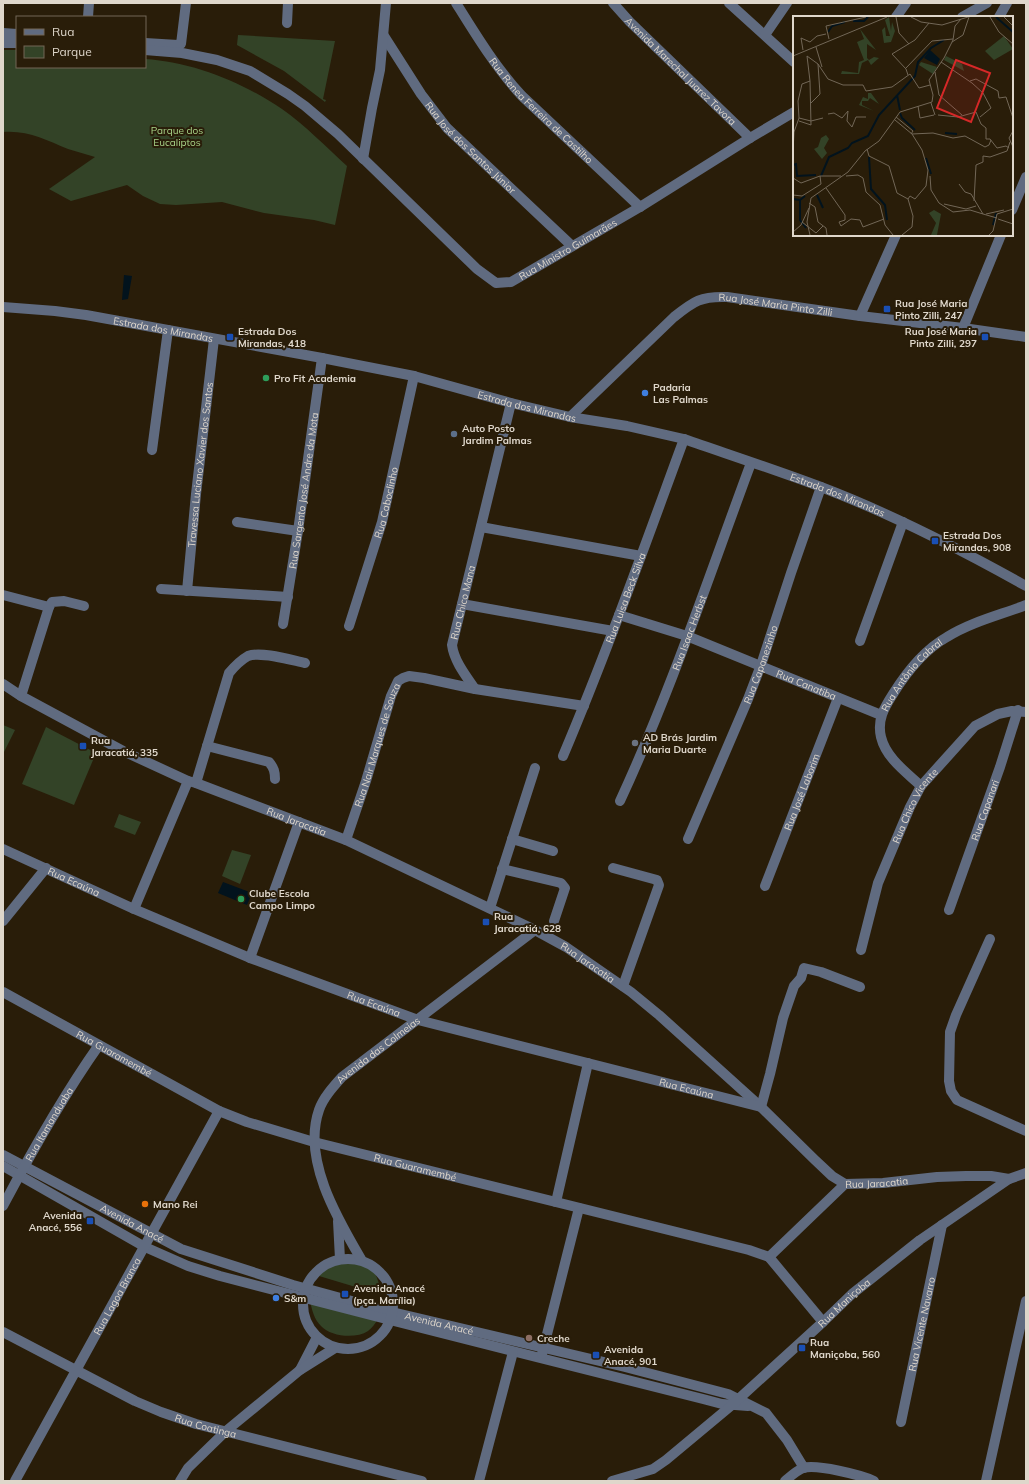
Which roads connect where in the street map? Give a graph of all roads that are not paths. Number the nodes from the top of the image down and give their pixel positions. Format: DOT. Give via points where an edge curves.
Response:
graph roads {
  1 [pos="89,3"];
  2 [pos="186,3"];
  3 [pos="288,3"];
  4 [pos="386,3"];
  5 [pos="456,3"];
  6 [pos="613,3"];
  7 [pos="729,3"];
  8 [pos="788,3"];
  9 [pos="906,3"];
  10 [pos="987,3"];
  11 [pos="1007,3"];
  12 [pos="88,16"];
  13 [pos="897,16"];
  14 [pos="964,16"];
  15 [pos="1000,16"];
  16 [pos="287,23"];
  17 [pos="3,33"];
  18 [pos="16,34"];
  19 [pos="765,35"];
  20 [pos="384,36"];
  21 [pos="3,43"];
  22 [pos="16,43"];
  23 [pos="146,43"];
  24 [pos="146,50"];
  25 [pos="793,61"];
  26 [pos="793,113"];
  27 [pos="750,138"];
  28 [pos="363,159"];
  29 [pos="1026,177"];
  30 [pos="640,207"];
  31 [pos="1013,208"];
  32 [pos="896,236"];
  33 [pos="1001,236"];
  34 [pos="572,246"];
  35 [pos="3,307"];
  36 [pos="860,316"];
  37 [pos="963,328"];
  38 [pos="168,330"];
  39 [pos="1026,337"];
  40 [pos="214,339"];
  41 [pos="322,358"];
  42 [pos="414,376"];
  43 [pos="511,403"];
  44 [pos="570,417"];
  45 [pos="684,439"];
  46 [pos="152,450"];
  47 [pos="751,463"];
  48 [pos="821,487"];
  49 [pos="237,522"];
  50 [pos="903,522"];
  51 [pos="481,527"];
  52 [pos="298,531"];
  53 [pos="641,556"];
  54 [pos="1026,586"];
  55 [pos="160,589"];
  56 [pos="187,591"];
  57 [pos="3,595"];
  58 [pos="288,597"];
  59 [pos="462,604"];
  60 [pos="1026,605"];
  61 [pos="84,606"];
  62 [pos="48,608"];
  63 [pos="619,615"];
  64 [pos="283,624"];
  65 [pos="349,626"];
  66 [pos="613,631"];
  67 [pos="687,636"];
  68 [pos="860,641"];
  69 [pos="305,663"];
  70 [pos="761,665"];
  71 [pos="3,684"];
  72 [pos="475,689"];
  73 [pos="21,696"];
  74 [pos="838,698"];
  75 [pos="584,706"];
  76 [pos="1022,711"];
  77 [pos="881,714"];
  78 [pos="207,746"];
  79 [pos="563,756"];
  80 [pos="534,768"];
  81 [pos="275,779"];
  82 [pos="192,782"];
  83 [pos="921,786"];
  84 [pos="620,801"];
  85 [pos="299,822"];
  86 [pos="688,838"];
  87 [pos="512,839"];
  88 [pos="346,840"];
  89 [pos="3,849"];
  90 [pos="553,852"];
  91 [pos="46,868"];
  92 [pos="612,868"];
  93 [pos="502,869"];
  94 [pos="765,886"];
  95 [pos="490,908"];
  96 [pos="134,909"];
  97 [pos="949,910"];
  98 [pos="3,921"];
  99 [pos="554,921"];
  100 [pos="535,930"];
  101 [pos="990,939"];
  102 [pos="861,950"];
  103 [pos="250,958"];
  104 [pos="623,986"];
  105 [pos="860,987"];
  106 [pos="3,992"];
  107 [pos="418,1020"];
  108 [pos="99,1045"];
  109 [pos="588,1063"];
  110 [pos="761,1107"];
  111 [pos="219,1111"];
  112 [pos="1026,1131"];
  113 [pos="314,1142"];
  114 [pos="3,1155"];
  115 [pos="3,1166"];
  116 [pos="22,1171"];
  117 [pos="1026,1173"];
  118 [pos="1009,1179"];
  119 [pos="845,1184"];
  120 [pos="556,1202"];
  121 [pos="3,1206"];
  122 [pos="579,1208"];
  123 [pos="338,1219"];
  124 [pos="942,1225"];
  125 [pos="152,1234"];
  126 [pos="145,1247"];
  127 [pos="769,1257"];
  128 [pos="340,1259"];
  129 [pos="361,1259"];
  130 [pos="304,1293"];
  131 [pos="1026,1301"];
  132 [pos="391,1316"];
  133 [pos="823,1322"];
  134 [pos="3,1332"];
  135 [pos="317,1337"];
  136 [pos="335,1348"];
  137 [pos="544,1348"];
  138 [pos="513,1352"];
  139 [pos="541,1358"];
  140 [pos="76,1370"];
  141 [pos="300,1370"];
  142 [pos="735,1402"];
  143 [pos="901,1422"];
  144 [pos="226,1431"];
  145 [pos="804,1468"];
  146 [pos="15,1481"];
  147 [pos="180,1481"];
  148 [pos="422,1481"];
  149 [pos="479,1481"];
  150 [pos="612,1481"];
  151 [pos="785,1481"];
  152 [pos="874,1481"];
  153 [pos="986,1481"];
  1 -- 12 [label="street"];
  2 -- 23 [label="street" via="181,44"];
  3 -- 16 [label="street"];
  4 -- 20 [label="street"];
  5 -- 30 [label="street, Rua Renea Ferreira de Castilho" via="507,80"];
  6 -- 27 [label="street, Avenida Marechal Juarez Tavora"];
  7 -- 19 [label="street"];
  8 -- 19 [label="street"];
  9 -- 13 [label="street"];
  10 -- 14 [label="street"];
  11 -- 15 [label="street"];
  17 -- 18 [label="street"];
  19 -- 25 [label="street"];
  20 -- 28 [label="street"];
  20 -- 34 [label="street, Rua José dos Santos Júnior" via="421,94 447,128"];
  21 -- 22 [label="street"];
  24 -- 28 [label="street, Rua Ministro Guimarães" via="182,53 217,60 250,71 305,106"];
  26 -- 27 [label="street, Rua Ministro Guimarães"];
  27 -- 30 [label="street, Rua Ministro Guimarães"];
  28 -- 34 [label="street, Rua Ministro Guimarães" via="477,269 496,283 511,282"];
  29 -- 31 [label="street"];
  30 -- 34 [label="street, Rua Ministro Guimarães"];
  32 -- 36 [label="street"];
  33 -- 37 [label="street"];
  35 -- 38 [label="street, Estrada dos Mirandas" via="55,311"];
  36 -- 37 [label="street, Rua José Maria Pinto Zilli"];
  36 -- 44 [label="street, Rua José Maria Pinto Zilli" via="710,296 697,301 674,317"];
  37 -- 39 [label="street, Rua José Maria Pinto Zilli"];
  38 -- 40 [label="street, Estrada dos Mirandas"];
  38 -- 46 [label="street"];
  40 -- 41 [label="street, Estrada dos Mirandas"];
  40 -- 56 [label="street, Travessa Luciano Xavier dos Santos"];
  41 -- 42 [label="street, Estrada dos Mirandas"];
  41 -- 52 [label="street, Rua Sargento José Andre da Mota"];
  42 -- 43 [label="street, Estrada dos Mirandas"];
  42 -- 65 [label="street, Rua Caboclinho" via="382,522"];
  43 -- 44 [label="street, Estrada dos Mirandas"];
  43 -- 51 [label="street, Rua Chico Mana"];
  44 -- 45 [label="street, Estrada dos Mirandas"];
  45 -- 47 [label="street, Estrada dos Mirandas"];
  45 -- 53 [label="street, Rua Luisa Beck Silva"];
  47 -- 48 [label="street, Estrada dos Mirandas"];
  47 -- 67 [label="street, Rua Isaac Herbst"];
  48 -- 50 [label="street, Estrada dos Mirandas"];
  48 -- 70 [label="street, Rua Capanezinho"];
  49 -- 52 [label="street"];
  50 -- 54 [label="street, Estrada dos Mirandas"];
  50 -- 68 [label="street"];
  51 -- 53 [label="street"];
  51 -- 59 [label="street, Rua Chico Mana"];
  52 -- 58 [label="street, Rua Sargento José Andre da Mota"];
  53 -- 63 [label="street, Rua Luisa Beck Silva"];
  55 -- 56 [label="street"];
  56 -- 58 [label="street"];
  57 -- 62 [label="street"];
  58 -- 64 [label="street, Rua Sargento José Andre da Mota"];
  59 -- 66 [label="street"];
  59 -- 72 [label="street, Rua Chico Mana" via="452,645 458,663"];
  60 -- 77 [label="street, Rua Antônio Cabral" via="963,628 946,637 911,668"];
  61 -- 62 [label="street" via="58,600 52,602"];
  62 -- 73 [label="street"];
  63 -- 66 [label="street, Rua Luisa Beck Silva"];
  63 -- 67 [label="street, Rua Canatiba"];
  66 -- 75 [label="street, Rua Luisa Beck Silva"];
  67 -- 70 [label="street, Rua Canatiba"];
  67 -- 84 [label="street, Rua Isaac Herbst" via="656,720"];
  69 -- 78 [label="street" via="257,654 248,656 235,666 229,673"];
  70 -- 74 [label="street, Rua Canatiba"];
  70 -- 86 [label="street, Rua Capanezinho"];
  71 -- 73 [label="street, Rua Jaracatia"];
  72 -- 75 [label="street"];
  72 -- 88 [label="street, Rua Nair Marques de Souza" via="409,676 398,681"];
  73 -- 82 [label="street, Rua Jaracatia" via="124,751"];
  74 -- 77 [label="street, Rua Canatiba"];
  74 -- 94 [label="street, Rua José Laborim"];
  75 -- 79 [label="street, Rua Luisa Beck Silva"];
  76 -- 83 [label="street, Rua Chico Vicente" via="998,714 975,726"];
  76 -- 97 [label="street, Rua Capanari"];
  77 -- 83 [label="street, Rua Antônio Cabral" via="879,726 884,747 892,759"];
  78 -- 81 [label="street" via="269,762 273,767"];
  78 -- 82 [label="street"];
  80 -- 87 [label="street"];
  82 -- 85 [label="street, Rua Jaracatia"];
  82 -- 96 [label="street"];
  83 -- 102 [label="street, Rua Chico Vicente" via="878,883"];
  85 -- 88 [label="street, Rua Jaracatia"];
  85 -- 103 [label="street"];
  87 -- 90 [label="street"];
  87 -- 93 [label="street"];
  88 -- 95 [label="street, Rua Jaracatia"];
  89 -- 91 [label="street, Rua Ecaúna"];
  91 -- 96 [label="street, Rua Ecaúna"];
  91 -- 98 [label="street"];
  92 -- 104 [label="street" via="657,880 660,885"];
  93 -- 95 [label="street"];
  93 -- 99 [label="street" via="561,883 565,888"];
  95 -- 100 [label="street, Rua Jaracatia"];
  96 -- 103 [label="street, Rua Ecaúna"];
  100 -- 104 [label="street, Rua Jaracatia" via="566,947"];
  100 -- 107 [label="street, Avenida das Colmeias"];
  101 -- 112 [label="street" via="952,1024 949,1041 950,1091 957,1100"];
  103 -- 107 [label="street, Rua Ecaúna"];
  104 -- 110 [label="street, Rua Jaracatia"];
  105 -- 110 [label="street" via="804,968 782,1018"];
  106 -- 108 [label="street, Rua Guaramembé"];
  107 -- 109 [label="street, Rua Ecaúna"];
  107 -- 113 [label="street, Avenida das Colmeias" via="342,1077 332,1088 319,1109"];
  108 -- 111 [label="street, Rua Guaramembé"];
  108 -- 116 [label="street, Rua Itamanduaba"];
  109 -- 110 [label="street, Rua Ecaúna"];
  109 -- 120 [label="street"];
  110 -- 119 [label="street, Rua Jaracatia" via="832,1176"];
  111 -- 113 [label="street, Rua Guaramembé"];
  111 -- 125 [label="street, Rua Lagoa Branca"];
  113 -- 120 [label="street, Rua Guaramembé"];
  113 -- 123 [label="street, Avenida das Colmeias" via="322,1177"];
  114 -- 116 [label="street, Avenida Anacé"];
  115 -- 116 [label="street, Avenida Anacé"];
  116 -- 121 [label="street, Rua Itamanduaba"];
  116 -- 125 [label="street, Avenida Anacé"];
  116 -- 126 [label="street, Avenida Anacé"];
  117 -- 118 [label="street, Rua Maniçoba"];
  118 -- 119 [label="street, Rua Jaracatia" via="966,1176"];
  118 -- 124 [label="street, Rua Maniçoba"];
  119 -- 127 [label="street"];
  120 -- 122 [label="street, Rua Guaramembé"];
  122 -- 127 [label="street, Rua Guaramembé"];
  122 -- 137 [label="street"];
  123 -- 128 [label="street, Avenida das Colmeias"];
  123 -- 129 [label="street, Avenida das Colmeias"];
  124 -- 133 [label="street, Rua Maniçoba" via="870,1279"];
  124 -- 143 [label="street, Rua Vicente Navarro"];
  125 -- 126 [label="street, Rua Lagoa Branca"];
  125 -- 130 [label="street, Avenida Anacé" via="181,1250"];
  126 -- 130 [label="street, Avenida Anacé" via="188,1266 220,1276"];
  126 -- 140 [label="street, Rua Lagoa Branca"];
  127 -- 133 [label="street"];
  128 -- 129 [label="street"];
  128 -- 130 [label="street" via="320,1268 310,1278"];
  129 -- 132 [label="street" via="385,1275 392,1288 394,1302"];
  130 -- 132 [label="street, Avenida Anacé"];
  130 -- 135 [label="street" via="302,1306 305,1320"];
  131 -- 153 [label="street"];
  132 -- 136 [label="street" via="386,1329 376,1340 364,1347"];
  132 -- 137 [label="street, Avenida Anacé"];
  132 -- 138 [label="street, Avenida Anacé"];
  133 -- 142 [label="street, Rua Maniçoba"];
  134 -- 140 [label="street, Rua Coatinga"];
  135 -- 136 [label="street"];
  135 -- 141 [label="street"];
  136 -- 141 [label="street"];
  137 -- 139 [label="street"];
  137 -- 142 [label="street, Avenida Anacé" via="728,1394"];
  138 -- 139 [label="street, Avenida Anacé"];
  138 -- 149 [label="street"];
  139 -- 142 [label="street, Avenida Anacé" via="703,1400"];
  140 -- 144 [label="street, Rua Coatinga" via="161,1412"];
  140 -- 146 [label="street, Rua Lagoa Branca"];
  141 -- 144 [label="street"];
  142 -- 145 [label="street, Avenida Anacé" via="754,1406 766,1412"];
  142 -- 150 [label="street, Rua Maniçoba" via="660,1465 640,1474"];
  144 -- 147 [label="street" via="188,1468"];
  144 -- 148 [label="street, Rua Coatinga"];
  145 -- 151 [label="street"];
  145 -- 152 [label="street" via="857,1474"];
}
